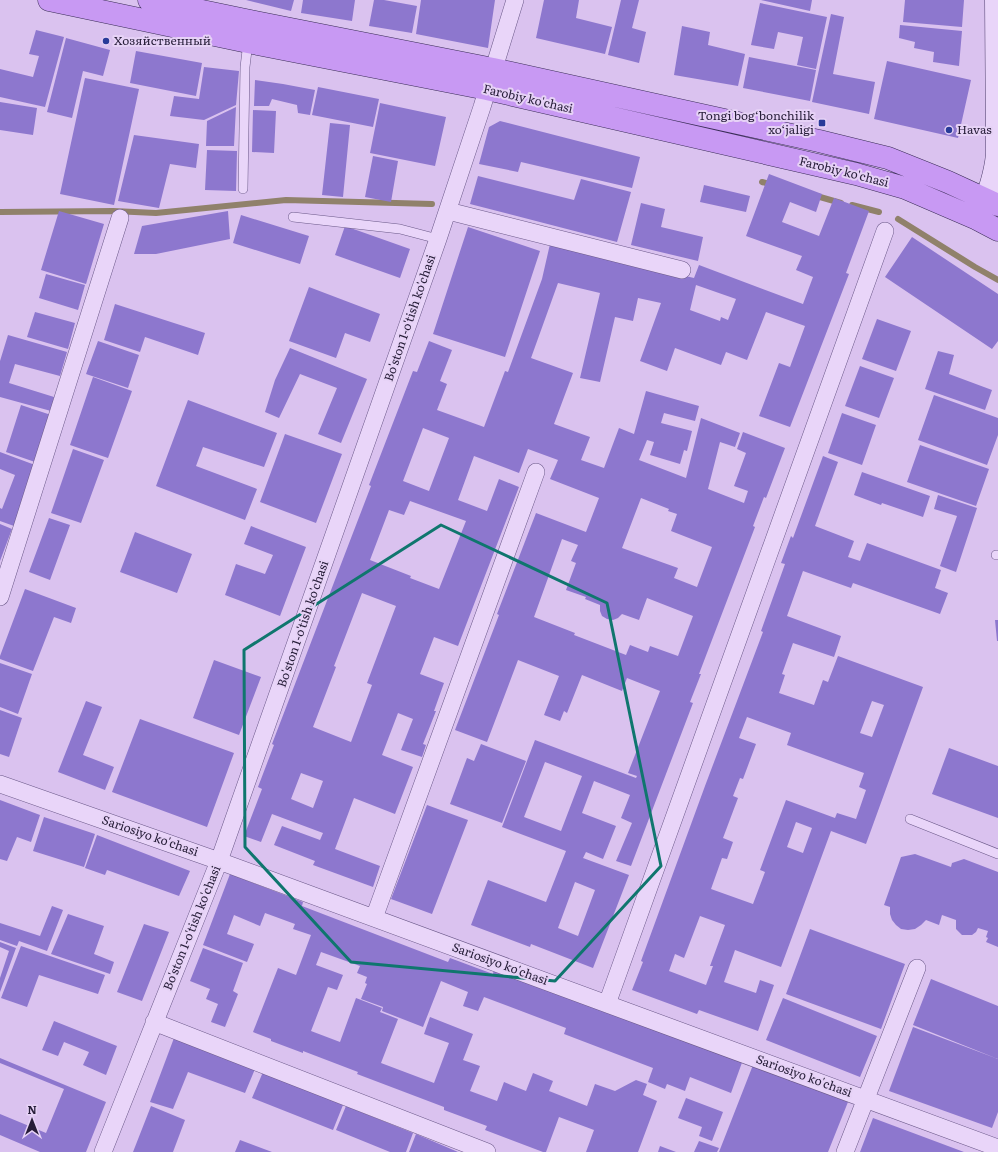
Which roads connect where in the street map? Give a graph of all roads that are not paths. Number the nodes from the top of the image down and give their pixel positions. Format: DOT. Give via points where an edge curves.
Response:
graph roads {
  1 [pos="49,0"];
  2 [pos="149,0"];
  3 [pos="515,0"];
  4 [pos="996,0"];
  5 [pos="248,42"];
  6 [pos="490,79"];
  7 [pos="243,189"];
  8 [pos="992,202"];
  9 [pos="448,211"];
  10 [pos="293,217"];
  11 [pos="120,218"];
  12 [pos="992,226"];
  13 [pos="885,231"];
  14 [pos="438,239"];
  15 [pos="682,270"];
  16 [pos="536,472"];
  17 [pos="0,597"];
  18 [pos="0,784"];
  19 [pos="910,819"];
  20 [pos="998,854"];
  21 [pos="219,860"];
  22 [pos="374,918"];
  23 [pos="917,968"];
  24 [pos="607,1004"];
  25 [pos="154,1022"];
  26 [pos="866,1099"];
  27 [pos="998,1148"];
  28 [pos="103,1152"];
  29 [pos="487,1152"];
  30 [pos="845,1152"];
  1 -- 5 [label="main road, Farobiy ko'chasi"];
  2 -- 6 [label="main road, Farobiy ko'chasi" via="262,24"];
  3 -- 6 [label="street, Bo'ston 1-o'tish ko'chasi"];
  4 -- 8 [label="main road" via="997,154"];
  5 -- 6 [label="main road, Farobiy ko'chasi"];
  5 -- 7 [label="lane" via="245,67"];
  6 -- 8 [label="main road, Farobiy ko'chasi" via="819,141 888,158"];
  6 -- 9 [label="street, Bo'ston 1-o'tish ko'chasi"];
  6 -- 12 [label="main road, Farobiy ko'chasi" via="905,188"];
  8 -- 12 [label="main road"];
  9 -- 14 [label="street, Bo'ston 1-o'tish ko'chasi"];
  9 -- 15 [label="street"];
  10 -- 14 [label="lane" via="400,229"];
  11 -- 17 [label="street"];
  13 -- 24 [label="street"];
  14 -- 21 [label="street, Bo'ston 1-o'tish ko'chasi"];
  16 -- 22 [label="street"];
  18 -- 21 [label="street, Sariosiyo ko'chasi"];
  19 -- 20 [label="lane"];
  21 -- 22 [label="street, Sariosiyo ko'chasi"];
  21 -- 25 [label="street, Bo'ston 1-o'tish ko'chasi"];
  22 -- 24 [label="street, Sariosiyo ko'chasi"];
  23 -- 26 [label="street"];
  24 -- 26 [label="street, Sariosiyo ko'chasi"];
  25 -- 28 [label="street, Bo'ston 1-o'tish ko'chasi"];
  25 -- 29 [label="street"];
  26 -- 27 [label="street, Sariosiyo ko'chasi"];
  26 -- 30 [label="street"];
}
